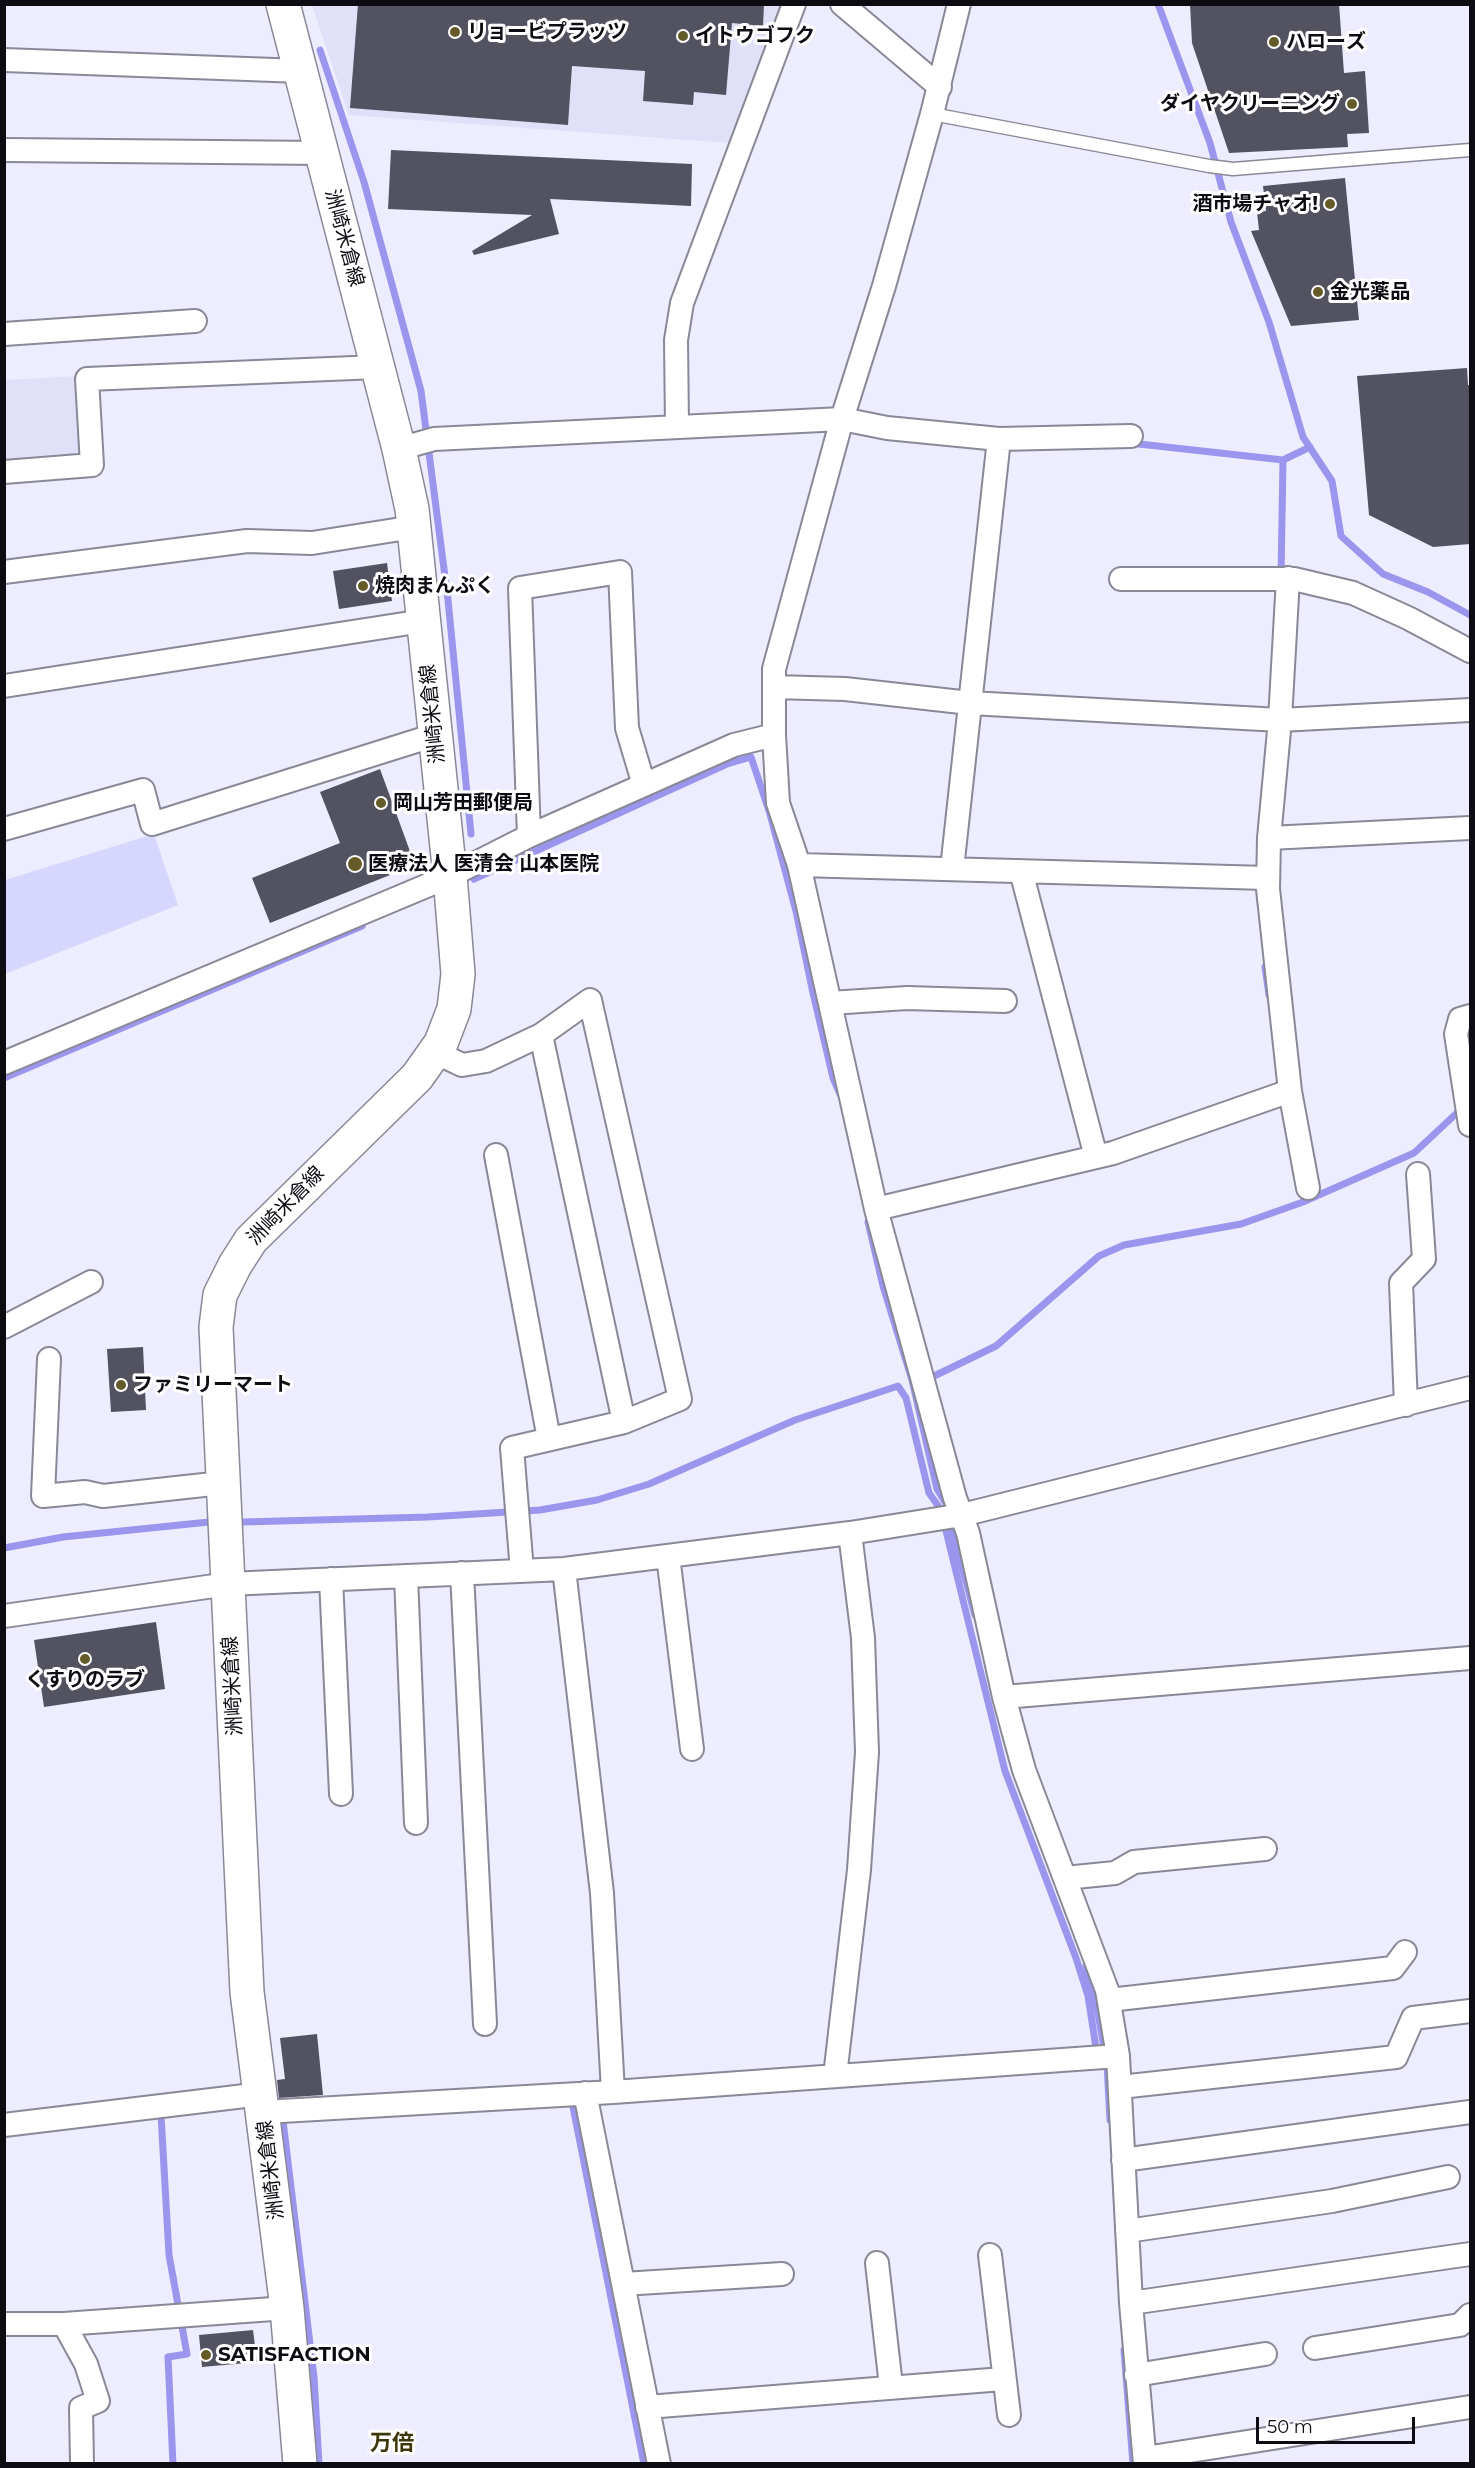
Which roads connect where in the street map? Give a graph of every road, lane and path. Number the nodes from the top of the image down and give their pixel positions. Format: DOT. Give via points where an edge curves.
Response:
graph roads {
  1 [pos="283,4"];
  2 [pos="794,4"];
  3 [pos="842,4"];
  4 [pos="959,4"];
  5 [pos="4,60"];
  6 [pos="300,71"];
  7 [pos="940,87"];
  8 [pos="932,114"];
  9 [pos="4,150"];
  10 [pos="1470,150"];
  11 [pos="322,153"];
  12 [pos="195,321"];
  13 [pos="4,334"];
  14 [pos="378,367"];
  15 [pos="842,419"];
  16 [pos="677,426"];
  17 [pos="1131,436"];
  18 [pos="999,439"];
  19 [pos="419,444"];
  20 [pos="4,472"];
  21 [pos="414,526"];
  22 [pos="4,572"];
  23 [pos="1283,578"];
  24 [pos="1120,579"];
  25 [pos="423,621"];
  26 [pos="1470,651"];
  27 [pos="4,686"];
  28 [pos="774,687"];
  29 [pos="970,703"];
  30 [pos="1470,710"];
  31 [pos="1274,719"];
  32 [pos="435,735"];
  33 [pos="774,735"];
  34 [pos="644,785"];
  35 [pos="1470,828"];
  36 [pos="4,829"];
  37 [pos="529,836"];
  38 [pos="1269,838"];
  39 [pos="799,865"];
  40 [pos="463,869"];
  41 [pos="952,869"];
  42 [pos="1022,871"];
  43 [pos="1262,878"];
  44 [pos="1005,1001"];
  45 [pos="830,1003"];
  46 [pos="1470,1016"];
  47 [pos="541,1035"];
  48 [pos="435,1052"];
  49 [pos="4,1063"];
  50 [pos="1285,1093"];
  51 [pos="1468,1114"];
  52 [pos="496,1155"];
  53 [pos="1096,1157"];
  54 [pos="1418,1174"];
  55 [pos="1308,1188"];
  56 [pos="876,1209"];
  57 [pos="91,1282"];
  58 [pos="4,1327"];
  59 [pos="48,1359"];
  60 [pos="1470,1388"];
  61 [pos="1406,1405"];
  62 [pos="624,1422"];
  63 [pos="549,1439"];
  64 [pos="222,1483"];
  65 [pos="952,1517"];
  66 [pos="850,1533"];
  67 [pos="668,1556"];
  68 [pos="564,1569"];
  69 [pos="522,1571"];
  70 [pos="462,1573"];
  71 [pos="406,1576"];
  72 [pos="332,1579"];
  73 [pos="228,1584"];
  74 [pos="4,1616"];
  75 [pos="1470,1658"];
  76 [pos="1004,1697"];
  77 [pos="692,1749"];
  78 [pos="341,1794"];
  79 [pos="416,1823"];
  80 [pos="1265,1849"];
  81 [pos="1065,1878"];
  82 [pos="1405,1952"];
  83 [pos="1109,2000"];
  84 [pos="1470,2011"];
  85 [pos="485,2024"];
  86 [pos="1107,2057"];
  87 [pos="835,2076"];
  88 [pos="1120,2087"];
  89 [pos="613,2091"];
  90 [pos="585,2093"];
  91 [pos="262,2103"];
  92 [pos="1470,2112"];
  93 [pos="4,2125"];
  94 [pos="1123,2160"];
  95 [pos="1448,2177"];
  96 [pos="1127,2231"];
  97 [pos="1470,2254"];
  98 [pos="990,2255"];
  99 [pos="877,2263"];
  100 [pos="782,2274"];
  101 [pos="623,2284"];
  102 [pos="1131,2303"];
  103 [pos="287,2308"];
  104 [pos="1470,2315"];
  105 [pos="4,2324"];
  106 [pos="64,2324"];
  107 [pos="1315,2348"];
  108 [pos="1265,2354"];
  109 [pos="1136,2375"];
  110 [pos="1003,2379"];
  111 [pos="891,2386"];
  112 [pos="647,2407"];
  113 [pos="1470,2407"];
  114 [pos="1009,2415"];
  115 [pos="1145,2461"];
  116 [pos="82,2463"];
  117 [pos="300,2463"];
  118 [pos="658,2463"];
  1 -- 6 [label="main road, 洲崎米倉線"];
  2 -- 16 [label="street" via="682,303 676,340"];
  3 -- 7 [label="street"];
  4 -- 7 [label="street"];
  5 -- 6 [label="street"];
  6 -- 11 [label="main road, 洲崎米倉線"];
  7 -- 8 [label="street"];
  8 -- 10 [label="lane" via="1233,169"];
  8 -- 15 [label="street"];
  9 -- 11 [label="street"];
  11 -- 14 [label="main road, 洲崎米倉線"];
  12 -- 13 [label="street"];
  14 -- 19 [label="main road, 洲崎米倉線"];
  14 -- 20 [label="street" via="87,379 92,465"];
  15 -- 16 [label="street"];
  15 -- 18 [label="street" via="887,428"];
  15 -- 28 [label="street" via="774,669"];
  16 -- 19 [label="street"];
  17 -- 18 [label="street"];
  18 -- 29 [label="street"];
  19 -- 21 [label="main road, 洲崎米倉線"];
  21 -- 22 [label="street" via="312,543 247,541"];
  21 -- 25 [label="main road, 洲崎米倉線"];
  23 -- 24 [label="street"];
  23 -- 26 [label="street" via="1353,593"];
  23 -- 31 [label="street"];
  25 -- 27 [label="street"];
  25 -- 32 [label="main road, 洲崎米倉線"];
  28 -- 29 [label="street" via="845,689"];
  28 -- 33 [label="street"];
  29 -- 31 [label="street"];
  29 -- 41 [label="street"];
  30 -- 31 [label="street"];
  31 -- 38 [label="street"];
  32 -- 36 [label="street" via="152,824 143,790"];
  32 -- 40 [label="main road, 洲崎米倉線"];
  33 -- 34 [label="street" via="734,745"];
  33 -- 39 [label="street" via="778,803"];
  34 -- 37 [label="street"];
  34 -- 37 [label="street" via="627,729 620,572 520,588"];
  35 -- 38 [label="street"];
  37 -- 40 [label="street"];
  38 -- 43 [label="street"];
  39 -- 41 [label="street"];
  39 -- 45 [label="street"];
  40 -- 48 [label="main road, 洲崎米倉線" via="454,1009"];
  40 -- 49 [label="street"];
  41 -- 42 [label="street"];
  42 -- 43 [label="street"];
  42 -- 53 [label="street"];
  43 -- 50 [label="street"];
  44 -- 45 [label="street" via="907,998"];
  45 -- 56 [label="street"];
  46 -- 51 [label="street" via="1460,1019 1456,1034"];
  47 -- 48 [label="street" via="486,1061 462,1065"];
  47 -- 62 [label="street"];
  47 -- 62 [label="street" via="590,1000 680,1399"];
  48 -- 64 [label="main road, 洲崎米倉線" via="417,1077 272,1217 234,1265 220,1295 216,1327"];
  50 -- 53 [label="street"];
  50 -- 55 [label="street"];
  52 -- 63 [label="street"];
  53 -- 56 [label="street"];
  54 -- 61 [label="street" via="1424,1259 1401,1282"];
  56 -- 65 [label="street" via="955,1498"];
  57 -- 58 [label="street"];
  59 -- 64 [label="street" via="43,1496 85,1492 103,1496"];
  60 -- 61 [label="street"];
  61 -- 65 [label="street"];
  62 -- 63 [label="street"];
  63 -- 69 [label="street" via="513,1448"];
  64 -- 73 [label="main road, 洲崎米倉線"];
  65 -- 66 [label="street"];
  65 -- 76 [label="street" via="968,1533"];
  66 -- 67 [label="street"];
  66 -- 87 [label="street" via="863,1638 867,1752 859,1870"];
  67 -- 68 [label="street"];
  67 -- 77 [label="street"];
  68 -- 69 [label="street"];
  68 -- 89 [label="street" via="602,1893"];
  69 -- 70 [label="street"];
  70 -- 71 [label="street"];
  70 -- 85 [label="street"];
  71 -- 72 [label="street"];
  71 -- 79 [label="street"];
  72 -- 73 [label="street"];
  72 -- 78 [label="street"];
  73 -- 74 [label="street"];
  73 -- 91 [label="main road, 洲崎米倉線" via="247,1992"];
  75 -- 76 [label="street"];
  76 -- 81 [label="street" via="1024,1770"];
  80 -- 81 [label="street" via="1134,1862 1115,1873"];
  81 -- 83 [label="street"];
  82 -- 83 [label="street" via="1394,1968"];
  83 -- 86 [label="street"];
  84 -- 88 [label="street" via="1413,2018 1396,2056"];
  86 -- 87 [label="street"];
  86 -- 88 [label="street"];
  87 -- 89 [label="street"];
  88 -- 94 [label="street"];
  89 -- 90 [label="street"];
  90 -- 91 [label="street"];
  90 -- 101 [label="street"];
  91 -- 93 [label="street"];
  91 -- 103 [label="main road, 洲崎米倉線"];
  92 -- 94 [label="street"];
  94 -- 96 [label="street"];
  95 -- 96 [label="street" via="1332,2201"];
  96 -- 102 [label="street"];
  97 -- 102 [label="street"];
  98 -- 110 [label="street"];
  99 -- 111 [label="street"];
  100 -- 101 [label="street"];
  101 -- 112 [label="street"];
  102 -- 109 [label="street"];
  103 -- 106 [label="street"];
  103 -- 117 [label="main road, 洲崎米倉線"];
  104 -- 107 [label="street" via="1460,2325"];
  105 -- 106 [label="street"];
  106 -- 116 [label="street" via="86,2364 98,2401 81,2408"];
  108 -- 109 [label="street"];
  109 -- 115 [label="street"];
  110 -- 111 [label="street"];
  110 -- 114 [label="street"];
  111 -- 112 [label="street"];
  112 -- 118 [label="street"];
  113 -- 115 [label="street"];
}
